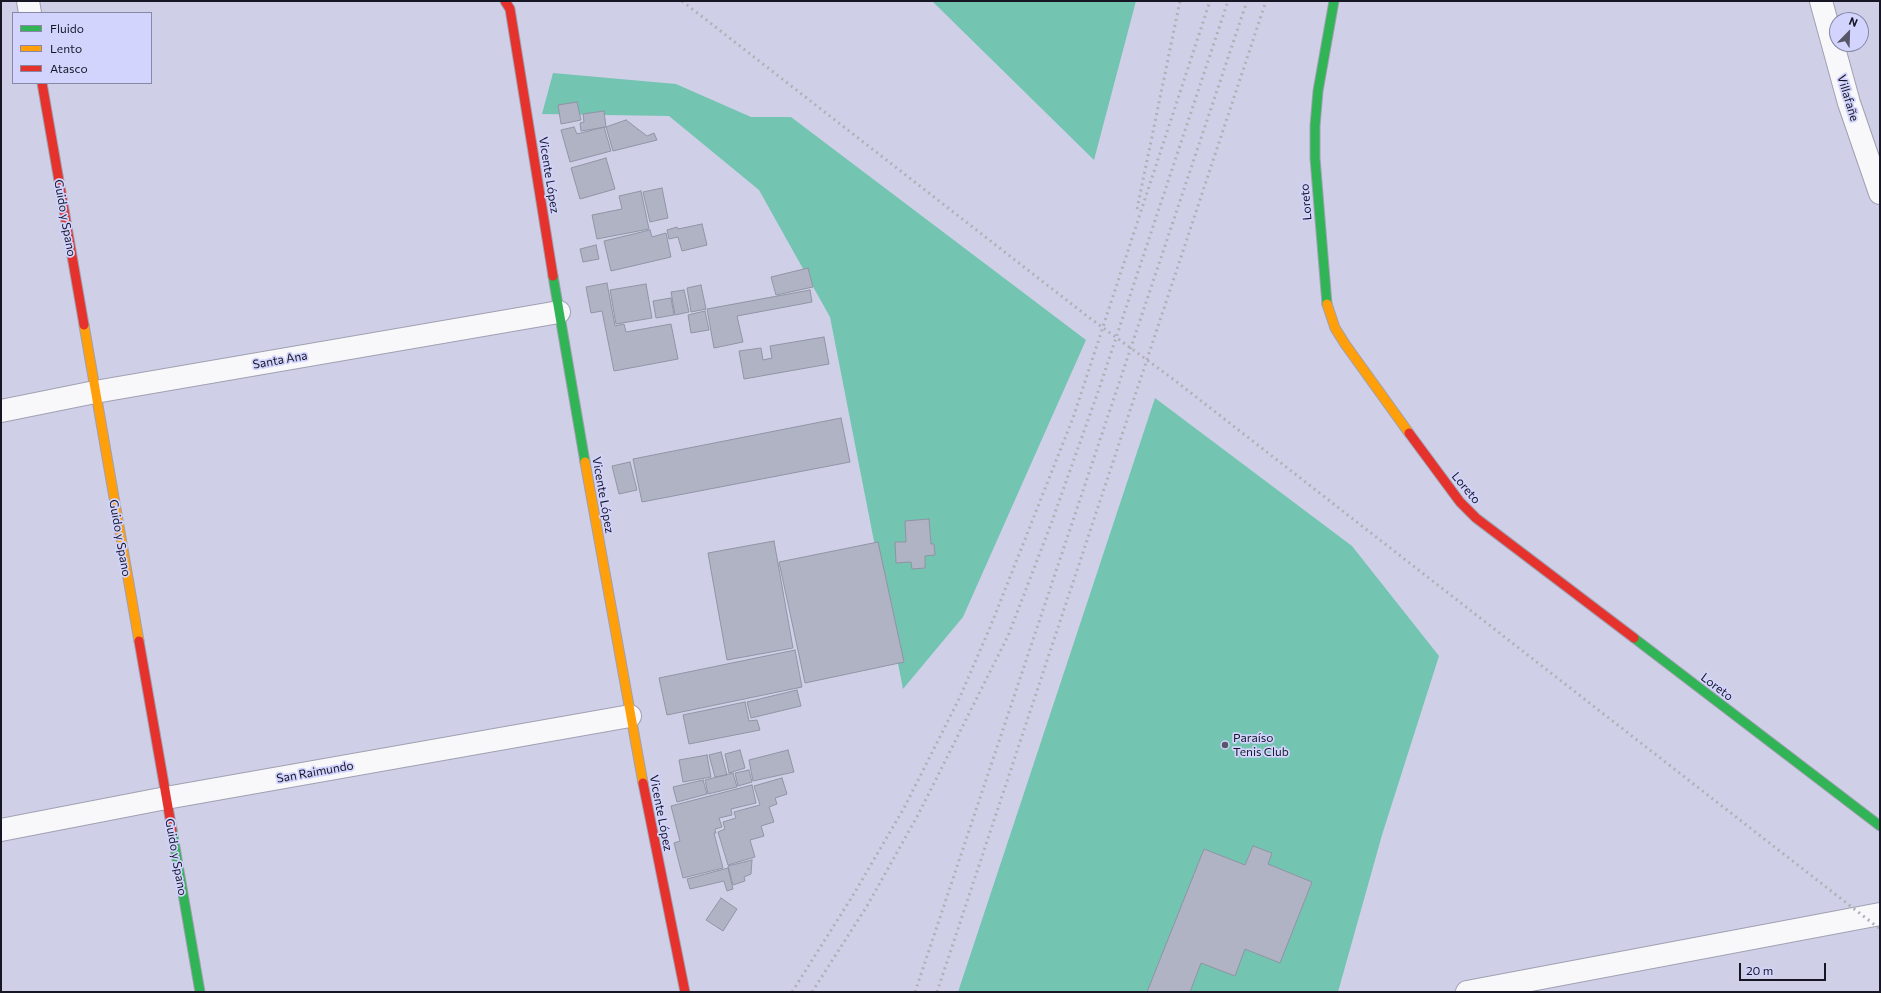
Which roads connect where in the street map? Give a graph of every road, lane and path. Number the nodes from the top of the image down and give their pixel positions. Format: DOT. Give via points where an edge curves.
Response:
graph roads {
  1 [pos="28,1"];
  2 [pos="505,1"];
  3 [pos="1334,1"];
  4 [pos="1820,1"];
  5 [pos="30,12"];
  6 [pos="42,84"];
  7 [pos="1880,193"];
  8 [pos="559,312"];
  9 [pos="95,392"];
  10 [pos="1,410"];
  11 [pos="630,716"];
  12 [pos="166,798"];
  13 [pos="1880,826"];
  14 [pos="1,830"];
  15 [pos="1880,914"];
  16 [pos="1512,988"];
  17 [pos="200,992"];
  18 [pos="684,992"];
  19 [pos="1467,992"];
  1 -- 5 [label="street"];
  2 -- 8 [label="street, Vicente López" via="510,9"];
  3 -- 13 [label="street, Loreto" via="1318,91 1315,158 1327,304 1345,344 1460,502 1476,518"];
  4 -- 7 [label="street, Villafañe" via="1849,103"];
  6 -- 9 [label="street, Guido y Spano"];
  8 -- 9 [label="street, Santa Ana"];
  8 -- 11 [label="street, Vicente López"];
  9 -- 10 [label="street, Santa Ana"];
  9 -- 12 [label="street, Guido y Spano"];
  11 -- 12 [label="street, San Raimundo"];
  11 -- 18 [label="street, Vicente López"];
  12 -- 14 [label="street, San Raimundo"];
  12 -- 17 [label="street, Guido y Spano"];
  15 -- 16 [label="street"];
  16 -- 19 [label="street"];
}
